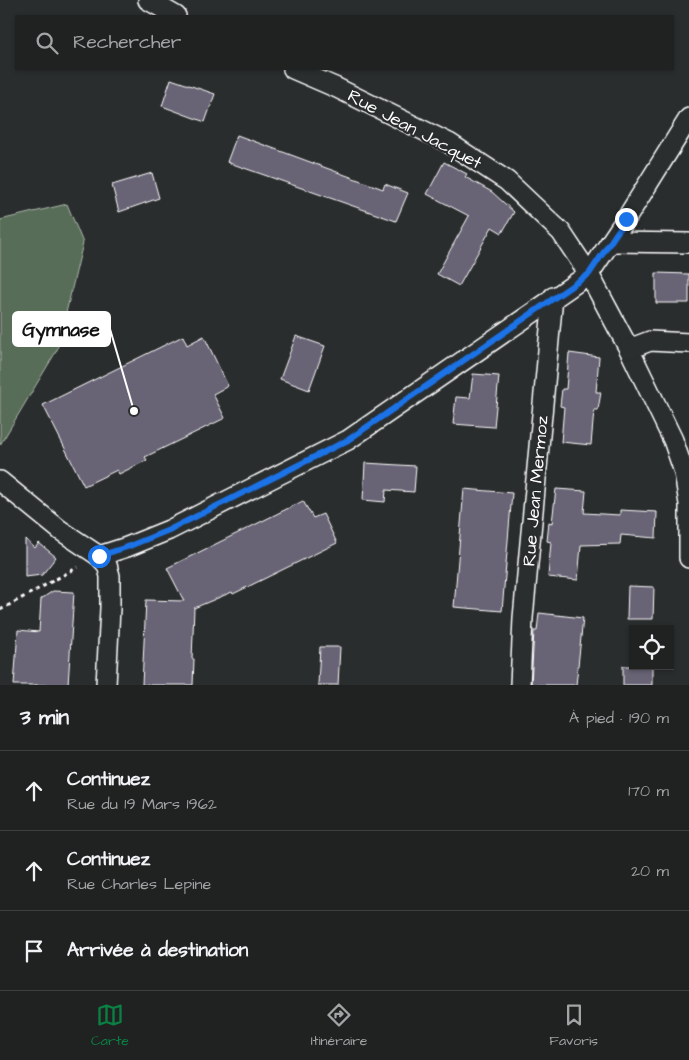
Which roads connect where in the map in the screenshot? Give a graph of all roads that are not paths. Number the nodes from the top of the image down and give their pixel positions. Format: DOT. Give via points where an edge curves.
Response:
graph roads {
  1 [pos="148,0"];
  2 [pos="174,15"];
  3 [pos="295,70"];
  4 [pos="689,118"];
  5 [pos="610,242"];
  6 [pos="689,242"];
  7 [pos="589,274"];
  8 [pos="553,298"];
  9 [pos="689,343"];
  10 [pos="629,349"];
  11 [pos="0,482"];
  12 [pos="689,504"];
  13 [pos="99,556"];
  14 [pos="689,558"];
  15 [pos="106,685"];
  16 [pos="520,685"];
  1 -- 2 [label="street"];
  3 -- 7 [label="street, Rue Jean Jacquet" via="449,143 507,181 561,232"];
  4 -- 5 [label="street"];
  5 -- 6 [label="street"];
  5 -- 7 [label="street"];
  7 -- 8 [label="street"];
  7 -- 10 [label="street, Rue Jean Jacquet"];
  8 -- 13 [label="street" via="348,440 169,530"];
  8 -- 16 [label="street, Rue Jean Mermoz" via="523,618"];
  9 -- 10 [label="street" via="650,341"];
  10 -- 12 [label="street, Rue Jean Jacquet" via="673,440 684,472"];
  11 -- 13 [label="street" via="60,530"];
  12 -- 14 [label="street, Rue Jean Jacquet"];
  13 -- 15 [label="street" via="107,565 110,576"];
}
